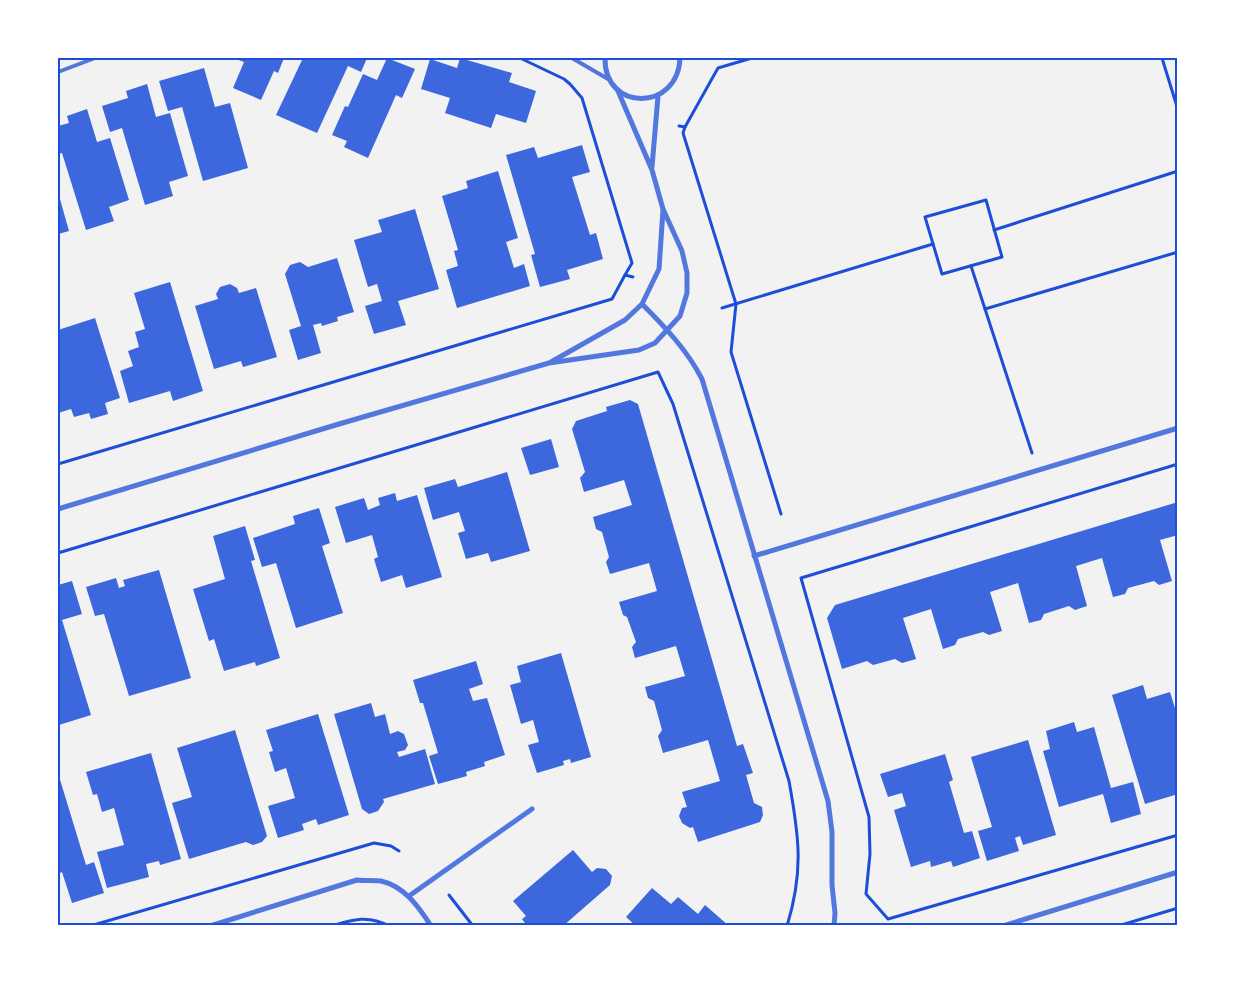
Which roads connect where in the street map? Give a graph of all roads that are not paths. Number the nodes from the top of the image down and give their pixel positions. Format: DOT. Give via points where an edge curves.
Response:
graph roads {
  1 [pos="95,58"];
  2 [pos="572,58"];
  3 [pos="604,58"];
  4 [pos="680,58"];
  5 [pos="58,72"];
  6 [pos="608,79"];
  7 [pos="618,91"];
  8 [pos="658,96"];
  9 [pos="652,170"];
  10 [pos="663,209"];
  11 [pos="642,304"];
  12 [pos="668,331"];
  13 [pos="549,364"];
  14 [pos="1178,428"];
  15 [pos="58,509"];
  16 [pos="754,556"];
  17 [pos="532,809"];
  18 [pos="1178,872"];
  19 [pos="409,896"];
  20 [pos="210,926"];
  21 [pos="431,926"];
  22 [pos="834,926"];
  23 [pos="1003,926"];
  1 -- 5 [label="lane"];
  2 -- 6 [label="lane"];
  3 -- 6 [label="street"];
  4 -- 8 [label="street" via="675,80"];
  6 -- 7 [label="street"];
  7 -- 8 [label="street" via="637,99"];
  7 -- 9 [label="street"];
  8 -- 9 [label="street"];
  9 -- 10 [label="street"];
  10 -- 11 [label="street" via="659,269"];
  10 -- 12 [label="street" via="682,251 687,273 687,292 680,316"];
  11 -- 12 [label="street"];
  11 -- 13 [label="street" via="625,320"];
  12 -- 13 [label="street" via="655,343 640,350"];
  12 -- 16 [label="street" via="693,360 702,379"];
  13 -- 15 [label="street"];
  14 -- 16 [label="street"];
  16 -- 22 [label="street" via="828,800"];
  17 -- 19 [label="street"];
  18 -- 23 [label="street"];
  19 -- 20 [label="street" via="380,881 356,880"];
  19 -- 21 [label="street"];
}
